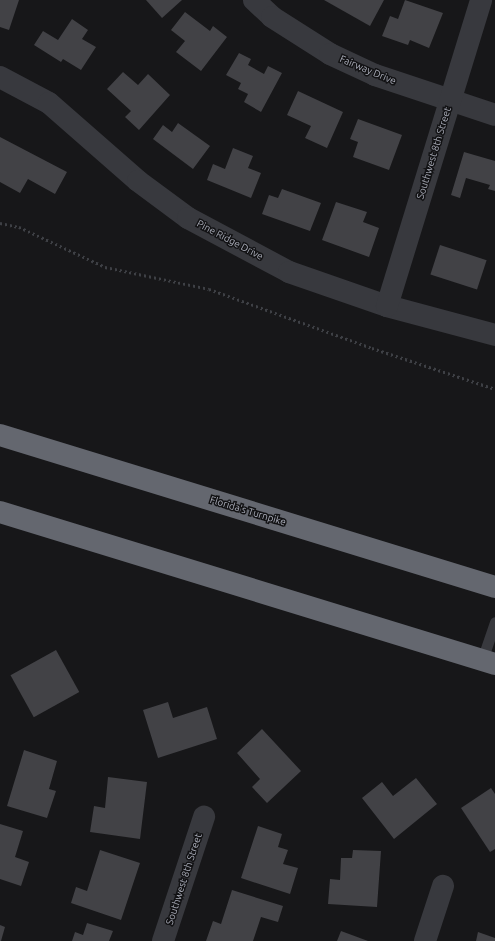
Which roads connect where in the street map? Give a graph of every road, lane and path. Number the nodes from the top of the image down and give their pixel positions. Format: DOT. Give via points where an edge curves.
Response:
graph roads {
  1 [pos="254,0"];
  2 [pos="481,0"];
  3 [pos="0,77"];
  4 [pos="450,101"];
  5 [pos="495,115"];
  6 [pos="0,223"];
  7 [pos="387,306"];
  8 [pos="495,335"];
  9 [pos="495,388"];
  10 [pos="0,435"];
  11 [pos="0,512"];
  12 [pos="495,587"];
  13 [pos="495,622"];
  14 [pos="489,662"];
  15 [pos="204,817"];
  16 [pos="443,886"];
  17 [pos="163,941"];
  18 [pos="425,941"];
  1 -- 4 [label="street, Fairway Drive" via="272,17 330,54 375,75"];
  2 -- 4 [label="street, Southwest 8th Street"];
  3 -- 7 [label="street, Pine Ridge Drive" via="49,103 138,181 188,218 289,272"];
  4 -- 5 [label="street, Fairway Drive"];
  4 -- 7 [label="street, Southwest 8th Street"];
  6 -- 9 [label="path" via="19,227 105,267 209,288 372,348"];
  7 -- 8 [label="street, Pine Ridge Drive"];
  10 -- 12 [label="highway, Florida's Turnpike"];
  11 -- 14 [label="highway"];
  13 -- 14 [label="lane"];
  15 -- 17 [label="street, Southwest 8th Street"];
  16 -- 18 [label="street"];
}
